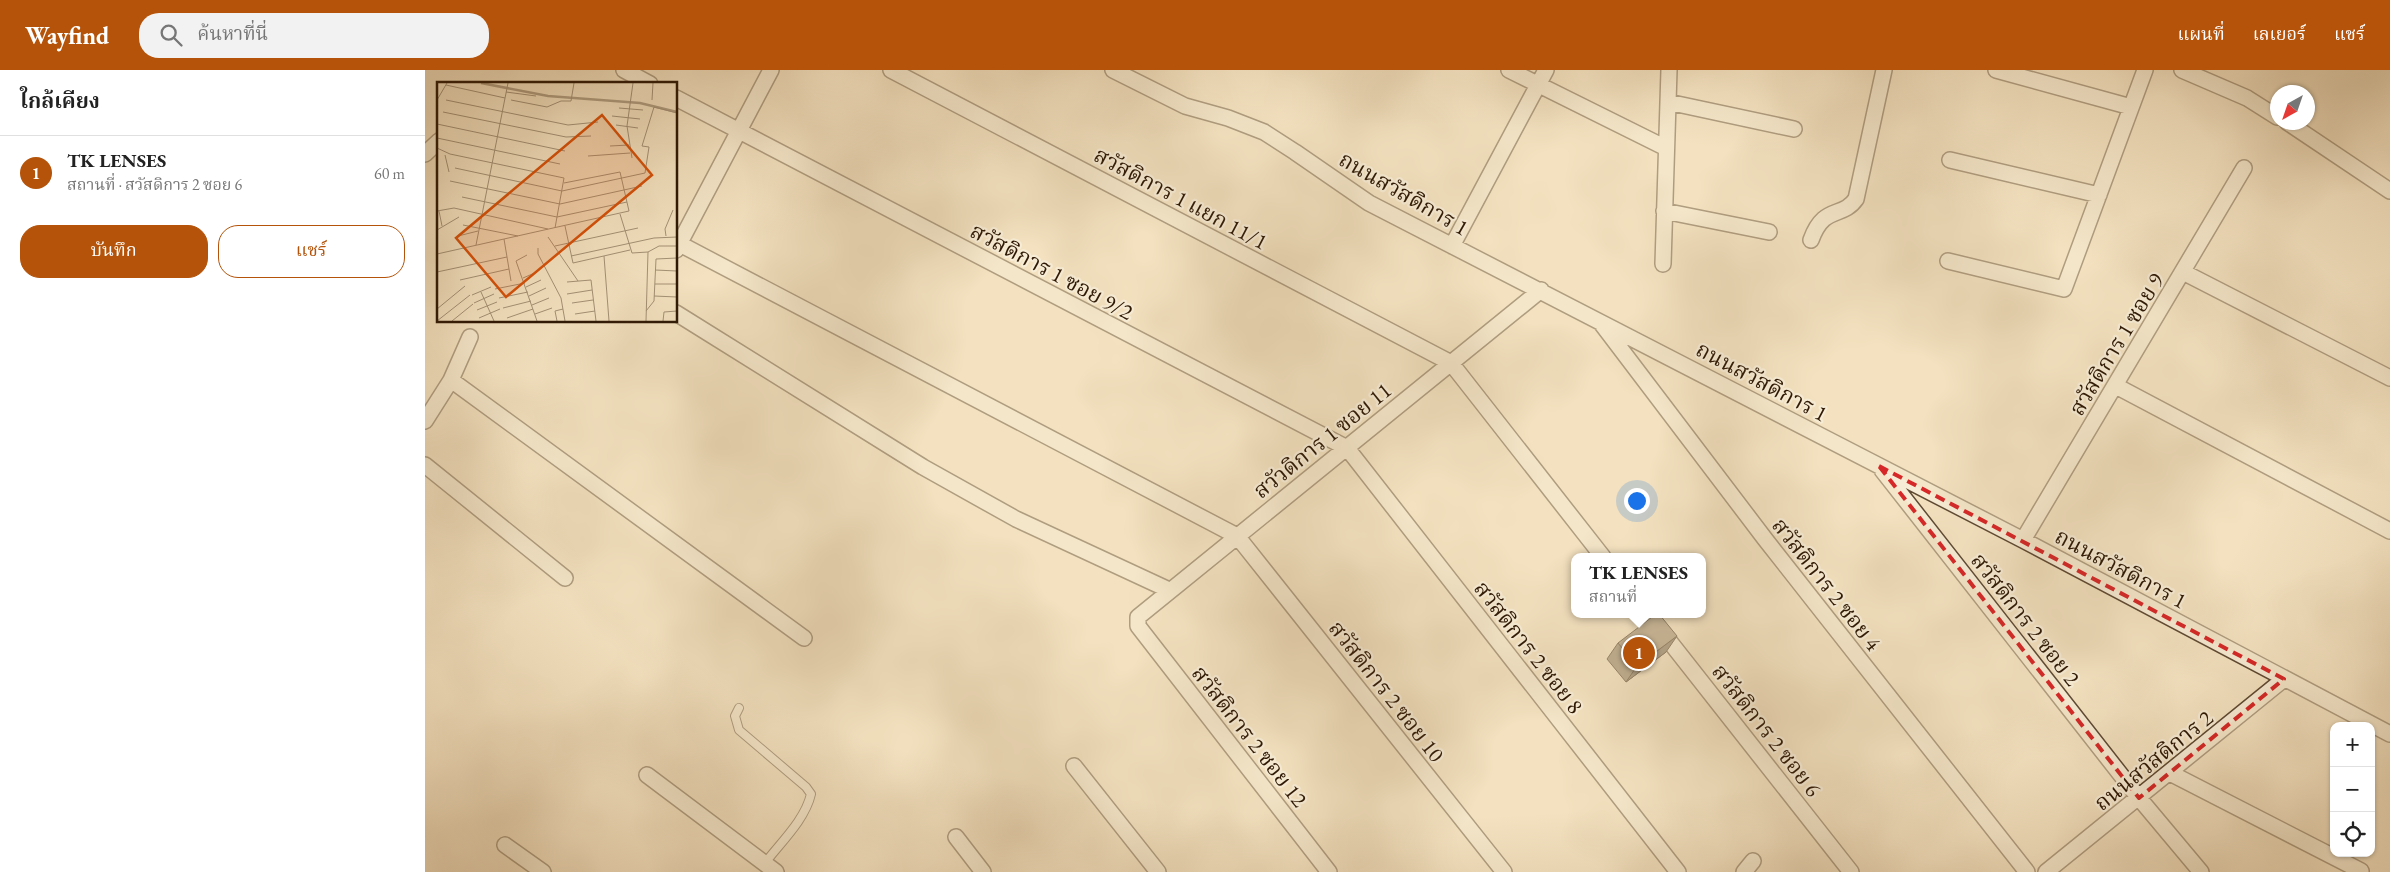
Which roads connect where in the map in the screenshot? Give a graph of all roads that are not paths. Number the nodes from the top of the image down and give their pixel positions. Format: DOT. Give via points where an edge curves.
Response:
graph roads {
  1 [pos="624,70"];
  2 [pos="771,70"];
  3 [pos="891,70"];
  4 [pos="1113,70"];
  5 [pos="1509,70"];
  6 [pos="1547,70"];
  7 [pos="1669,70"];
  8 [pos="1884,70"];
  9 [pos="1996,70"];
  10 [pos="2145,70"];
  11 [pos="2182,70"];
  12 [pos="646,82"];
  13 [pos="1539,86"];
  14 [pos="677,99"];
  15 [pos="1668,102"];
  16 [pos="2131,107"];
  17 [pos="2270,113"];
  18 [pos="1794,129"];
  19 [pos="2299,130"];
  20 [pos="739,131"];
  21 [pos="437,143"];
  22 [pos="1666,148"];
  23 [pos="425,154"];
  24 [pos="1950,160"];
  25 [pos="2244,168"];
  26 [pos="2390,191"];
  27 [pos="2099,195"];
  28 [pos="1664,211"];
  29 [pos="1769,232"];
  30 [pos="1811,240"];
  31 [pos="677,245"];
  32 [pos="1452,246"];
  33 [pos="1948,261"];
  34 [pos="1663,264"];
  35 [pos="2183,272"];
  36 [pos="1541,290"];
  37 [pos="677,314"];
  38 [pos="1598,320"];
  39 [pos="470,336"];
  40 [pos="1451,363"];
  41 [pos="2390,378"];
  42 [pos="451,380"];
  43 [pos="2116,386"];
  44 [pos="425,420"];
  45 [pos="1347,448"];
  46 [pos="425,465"];
  47 [pos="1879,466"];
  48 [pos="2390,531"];
  49 [pos="1237,536"];
  50 [pos="2023,540"];
  51 [pos="1600,553"];
  52 [pos="565,578"];
  53 [pos="1169,590"];
  54 [pos="1651,618"];
  55 [pos="1138,626"];
  56 [pos="804,638"];
  57 [pos="2284,679"];
  58 [pos="739,708"];
  59 [pos="2390,734"];
  60 [pos="1074,766"];
  61 [pos="2170,773"];
  62 [pos="647,775"];
  63 [pos="2139,798"];
  64 [pos="956,838"];
  65 [pos="505,845"];
  66 [pos="771,868"];
  67 [pos="2361,871"];
  68 [pos="543,872"];
  69 [pos="983,872"];
  70 [pos="1158,872"];
  71 [pos="1329,872"];
  72 [pos="1504,872"];
  73 [pos="1678,872"];
  74 [pos="1851,872"];
  75 [pos="2027,872"];
  76 [pos="2047,872"];
  77 [pos="2201,872"];
  1 -- 12 [label="street"];
  2 -- 20 [label="street"];
  3 -- 40 [label="street, สวัสดิการ 1 แยก 11/1"];
  4 -- 32 [label="street, ถนนสวัสดิการ 1" via="1185,106 1264,132 1369,203"];
  5 -- 13 [label="street"];
  6 -- 13 [label="street"];
  7 -- 15 [label="street"];
  8 -- 30 [label="street" via="1856,199 1819,223"];
  9 -- 16 [label="street"];
  10 -- 16 [label="street"];
  11 -- 17 [label="street" via="2247,98"];
  13 -- 22 [label="street"];
  13 -- 32 [label="street"];
  14 -- 20 [label="street, สวัสดิการ 1 ซอย 9/2"];
  15 -- 18 [label="street"];
  15 -- 22 [label="street"];
  16 -- 27 [label="street"];
  19 -- 26 [label="street"];
  20 -- 31 [label="street"];
  20 -- 45 [label="street, สวัสดิการ 1 ซอย 9/2"];
  21 -- 23 [label="street"];
  22 -- 28 [label="street"];
  24 -- 27 [label="street"];
  25 -- 35 [label="street, สวัสดิการ 1 ซอย 9"];
  27 -- 33 [label="street" via="2065,289"];
  28 -- 29 [label="street"];
  28 -- 34 [label="street"];
  31 -- 49 [label="street"];
  32 -- 36 [label="street, ถนนสวัสดิการ 1"];
  35 -- 41 [label="street"];
  35 -- 43 [label="street, สวัสดิการ 1 ซอย 9"];
  36 -- 38 [label="street, ถนนสวัสดิการ 1"];
  36 -- 40 [label="street, สวัวดิการ 1 ซอย 11"];
  37 -- 53 [label="street" via="923,467 1016,519"];
  38 -- 47 [label="street, ถนนสวัสดิการ 1"];
  38 -- 75 [label="street, สวัสดิการ 2 ซอย 4" via="1765,539"];
  39 -- 42 [label="street"];
  40 -- 45 [label="street, สวัวดิการ 1 ซอย 11"];
  40 -- 51 [label="street"];
  42 -- 44 [label="street"];
  42 -- 56 [label="street"];
  43 -- 48 [label="street"];
  43 -- 50 [label="street, สวัสดิการ 1 ซอย 9"];
  45 -- 49 [label="street, สวัวดิการ 1 ซอย 11"];
  45 -- 73 [label="street, สวัสดิการ 2 ซอย 8"];
  46 -- 52 [label="street"];
  47 -- 50 [label="street, ถนนสวัสดิการ 1"];
  47 -- 63 [label="street, สวัสดิการ 2 ซอย 2"];
  49 -- 53 [label="street, สวัวดิการ 1 ซอย 11"];
  49 -- 72 [label="street, สวัสดิการ 2 ซอย 10"];
  50 -- 57 [label="street, ถนนสวัสดิการ 1"];
  53 -- 55 [label="street, สวัวดิการ 1 ซอย 11" via="1143,610 1138,617"];
  54 -- 74 [label="street, สวัสดิการ 2 ซอย 6"];
  55 -- 71 [label="street, สวัสดิการ 2 ซอย 12"];
  57 -- 59 [label="street, ถนนสวัสดิการ 1"];
  57 -- 61 [label="street, ถนนสวัสดิการ 2"];
  58 -- 66 [label="lane" via="735,716 739,730 811,794 809,804"];
  60 -- 70 [label="street"];
  61 -- 63 [label="street, ถนนสวัสดิการ 2"];
  61 -- 67 [label="street"];
  62 -- 66 [label="street"];
  63 -- 76 [label="street, ถนนสวัสดิการ 2"];
  63 -- 77 [label="street, สวัสดิการ 2 ซอย 2"];
  64 -- 69 [label="street"];
  65 -- 68 [label="street"];
}
